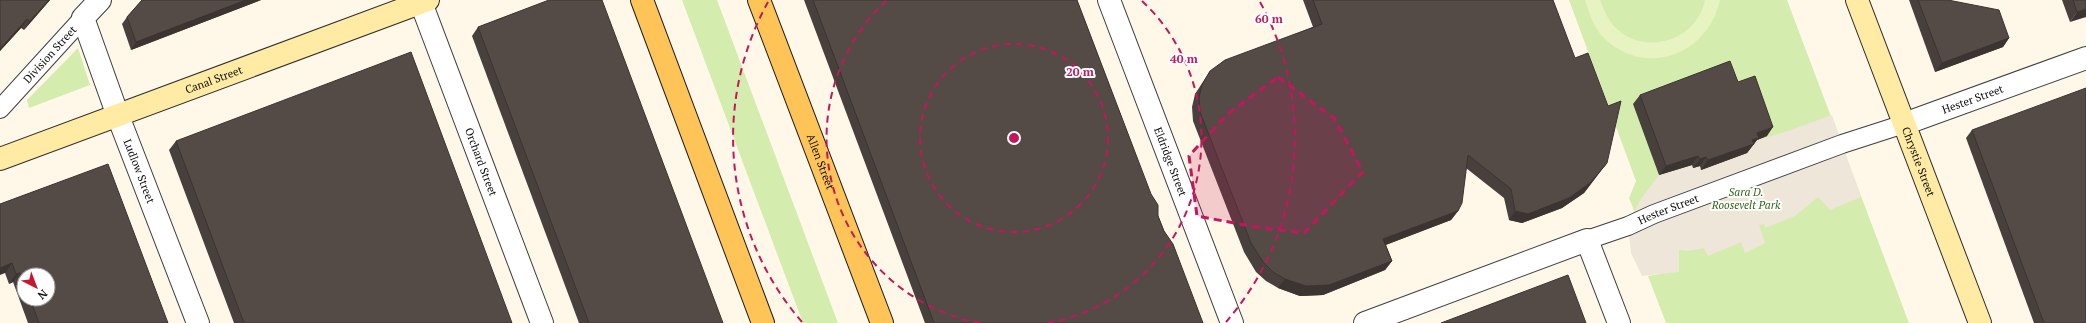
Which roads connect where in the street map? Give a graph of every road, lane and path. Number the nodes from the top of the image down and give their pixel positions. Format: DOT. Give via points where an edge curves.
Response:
graph roads {
  1 [pos="100,0"];
  2 [pos="642,0"];
  3 [pos="759,0"];
  4 [pos="1109,0"];
  5 [pos="1857,0"];
  6 [pos="423,1"];
  7 [pos="83,18"];
  8 [pos="2086,58"];
  9 [pos="0,109"];
  10 [pos="118,116"];
  11 [pos="1904,124"];
  12 [pos="0,159"];
  13 [pos="1587,240"];
  14 [pos="198,323"];
  15 [pos="542,323"];
  16 [pos="763,323"];
  17 [pos="882,323"];
  18 [pos="1232,323"];
  19 [pos="1365,323"];
  20 [pos="1618,323"];
  21 [pos="1980,323"];
  1 -- 7 [label="street, Division Street"];
  2 -- 16 [label="main road"];
  3 -- 17 [label="main road, Allen Street"];
  4 -- 18 [label="street, Eldridge Street"];
  5 -- 11 [label="main road, Chrystie Street"];
  6 -- 10 [label="main road, Canal Street"];
  6 -- 15 [label="street, Orchard Street"];
  7 -- 9 [label="street, Division Street"];
  7 -- 10 [label="street, Ludlow Street"];
  8 -- 11 [label="street, Hester Street"];
  10 -- 12 [label="main road, Canal Street"];
  10 -- 14 [label="street, Ludlow Street"];
  11 -- 13 [label="street, Hester Street" via="1842,144"];
  11 -- 21 [label="main road, Chrystie Street"];
  13 -- 19 [label="street, Hester Street"];
  13 -- 20 [label="street"];
}
